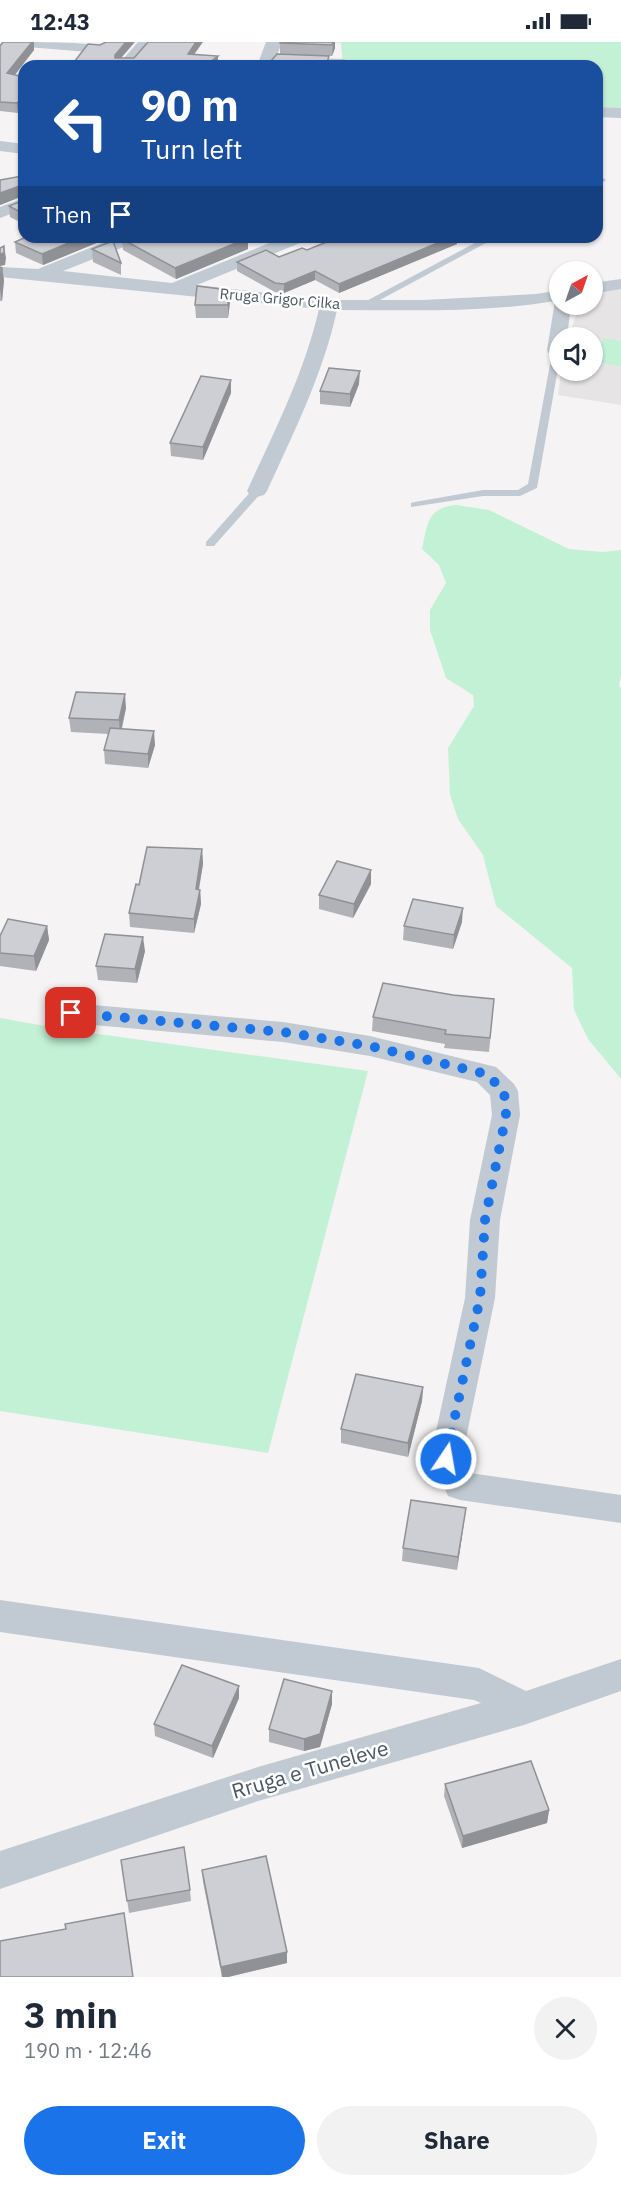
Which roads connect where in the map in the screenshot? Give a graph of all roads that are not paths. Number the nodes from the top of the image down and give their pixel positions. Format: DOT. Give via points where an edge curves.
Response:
graph roads {
  1 [pos="27,42"];
  2 [pos="146,42"];
  3 [pos="274,42"];
  4 [pos="56,43"];
  5 [pos="101,48"];
  6 [pos="300,59"];
  7 [pos="130,60"];
  8 [pos="270,60"];
  9 [pos="322,60"];
  10 [pos="603,112"];
  11 [pos="621,114"];
  12 [pos="0,146"];
  13 [pos="18,148"];
  14 [pos="18,206"];
  15 [pos="0,213"];
  16 [pos="118,243"];
  17 [pos="284,243"];
  18 [pos="482,243"];
  19 [pos="0,272"];
  20 [pos="37,276"];
  21 [pos="621,284"];
  22 [pos="603,287"];
  23 [pos="175,288"];
  24 [pos="549,296"];
  25 [pos="329,305"];
  26 [pos="362,306"];
  27 [pos="551,381"];
  28 [pos="257,490"];
  29 [pos="415,505"];
  30 [pos="210,544"];
  31 [pos="71,1013"];
  32 [pos="621,1509"];
  33 [pos="0,1616"];
  34 [pos="621,1675"];
  35 [pos="524,1708"];
  36 [pos="0,1870"];
  1 -- 4 [label="street"];
  2 -- 7 [label="street"];
  3 -- 8 [label="street"];
  4 -- 5 [label="street"];
  6 -- 9 [label="lane"];
  10 -- 11 [label="street"];
  12 -- 13 [label="street"];
  14 -- 15 [label="street"];
  16 -- 20 [label="street"];
  17 -- 23 [label="street"];
  18 -- 26 [label="lane"];
  19 -- 20 [label="street, Rruga Grigor Cilka"];
  20 -- 23 [label="street, Rruga Grigor Cilka"];
  21 -- 22 [label="street"];
  23 -- 25 [label="street, Rruga Grigor Cilka"];
  24 -- 26 [label="street, Rruga Grigor Cilka"];
  25 -- 26 [label="street, Rruga Grigor Cilka"];
  25 -- 28 [label="street" via="305,387"];
  27 -- 29 [label="lane" via="533,486 520,493 483,493"];
  28 -- 30 [label="lane"];
  31 -- 32 [label="street" via="283,1032 370,1046 486,1074 504,1091 506,1115 485,1220 480,1298 446,1459 460,1485"];
  33 -- 35 [label="street" via="479,1684"];
  34 -- 35 [label="street, Rruga e Tuneleve"];
  35 -- 36 [label="street, Rruga e Tuneleve" via="258,1784"];
}
